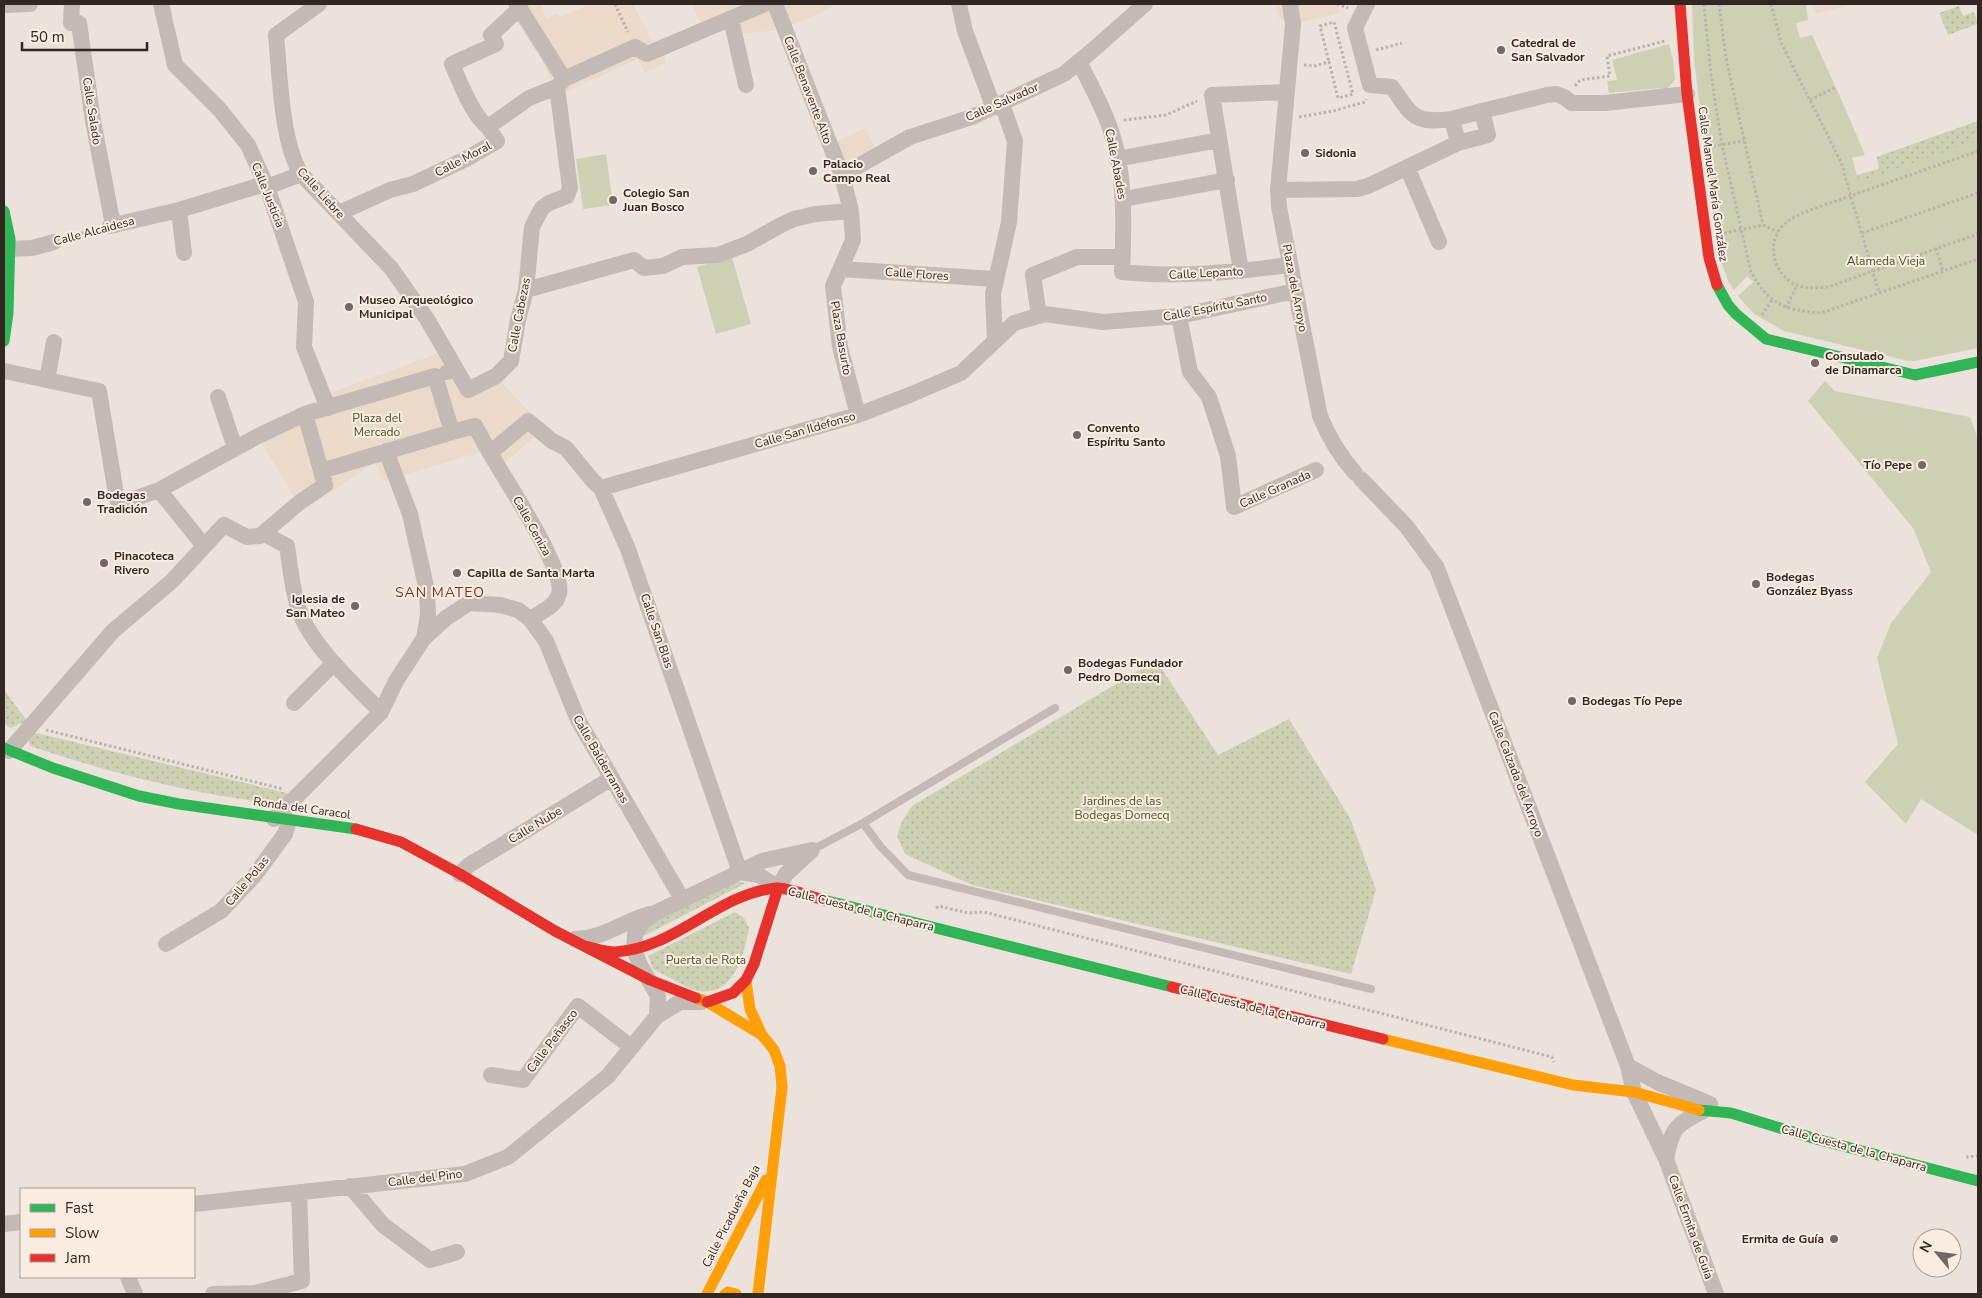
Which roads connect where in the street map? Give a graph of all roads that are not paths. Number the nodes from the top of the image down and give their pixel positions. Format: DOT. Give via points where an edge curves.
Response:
graph roads {
  1 [pos="30,4"];
  2 [pos="72,4"];
  3 [pos="161,4"];
  4 [pos="319,4"];
  5 [pos="739,4"];
  6 [pos="765,4"];
  7 [pos="775,4"];
  8 [pos="959,4"];
  9 [pos="1146,4"];
  10 [pos="1290,4"];
  11 [pos="1367,4"];
  12 [pos="1680,4"];
  13 [pos="4,5"];
  14 [pos="519,6"];
  15 [pos="731,19"];
  16 [pos="1079,62"];
  17 [pos="560,83"];
  18 [pos="746,85"];
  19 [pos="1286,92"];
  20 [pos="1687,94"];
  21 [pos="998,105"];
  22 [pos="1482,111"];
  23 [pos="1452,119"];
  24 [pos="488,127"];
  25 [pos="1219,140"];
  26 [pos="1458,143"];
  27 [pos="1117,159"];
  28 [pos="1406,167"];
  29 [pos="301,174"];
  30 [pos="842,175"];
  31 [pos="1227,180"];
  32 [pos="266,186"];
  33 [pos="1278,190"];
  34 [pos="1124,200"];
  35 [pos="179,210"];
  36 [pos="4,211"];
  37 [pos="851,211"];
  38 [pos="339,214"];
  39 [pos="112,226"];
  40 [pos="54,242"];
  41 [pos="1440,242"];
  42 [pos="9,249"];
  43 [pos="184,253"];
  44 [pos="1122,265"];
  45 [pos="1290,265"];
  46 [pos="840,269"];
  47 [pos="1241,271"];
  48 [pos="995,279"];
  49 [pos="526,290"];
  50 [pos="1295,291"];
  51 [pos="6,313"];
  52 [pos="1039,316"];
  53 [pos="1179,316"];
  54 [pos="4,341"];
  55 [pos="995,341"];
  56 [pos="54,342"];
  57 [pos="1978,362"];
  58 [pos="456,369"];
  59 [pos="4,371"];
  60 [pos="435,376"];
  61 [pos="47,380"];
  62 [pos="218,396"];
  63 [pos="328,408"];
  64 [pos="305,414"];
  65 [pos="858,415"];
  66 [pos="452,432"];
  67 [pos="235,448"];
  68 [pos="386,452"];
  69 [pos="490,453"];
  70 [pos="1340,455"];
  71 [pos="321,471"];
  72 [pos="1358,476"];
  73 [pos="601,488"];
  74 [pos="159,490"];
  75 [pos="267,533"];
  76 [pos="204,546"];
  77 [pos="530,619"];
  78 [pos="424,638"];
  79 [pos="334,663"];
  80 [pos="294,703"];
  81 [pos="1055,708"];
  82 [pos="381,712"];
  83 [pos="5,749"];
  84 [pos="612,778"];
  85 [pos="281,820"];
  86 [pos="863,823"];
  87 [pos="812,850"];
  88 [pos="740,872"];
  89 [pos="460,874"];
  90 [pos="778,888"];
  91 [pos="682,899"];
  92 [pos="735,900"];
  93 [pos="746,907"];
  94 [pos="655,913"];
  95 [pos="578,943"];
  96 [pos="166,944"];
  97 [pos="634,950"];
  98 [pos="650,980"];
  99 [pos="746,981"];
  100 [pos="1371,989"];
  101 [pos="707,1002"];
  102 [pos="658,1016"];
  103 [pos="762,1035"];
  104 [pos="631,1047"];
  105 [pos="1628,1066"];
  106 [pos="491,1075"];
  107 [pos="1634,1092"];
  108 [pos="1703,1111"];
  109 [pos="1731,1113"];
  110 [pos="1666,1159"];
  111 [pos="1978,1168"];
  112 [pos="771,1170"];
  113 [pos="1942,1172"];
  114 [pos="1978,1181"];
  115 [pos="350,1186"];
  116 [pos="299,1192"];
  117 [pos="195,1204"];
  118 [pos="20,1222"];
  119 [pos="4,1224"];
  120 [pos="457,1252"];
  121 [pos="126,1278"];
  122 [pos="127,1278"];
  123 [pos="126,1294"];
  124 [pos="135,1294"];
  125 [pos="213,1294"];
  126 [pos="707,1294"];
  127 [pos="724,1294"];
  128 [pos="736,1294"];
  129 [pos="758,1294"];
  130 [pos="1716,1294"];
  1 -- 13 [label="street"];
  2 -- 39 [label="street, Calle Salado" via="71,23 79,23"];
  3 -- 32 [label="street, Calle Justicia" via="175,66 220,110 248,145"];
  4 -- 29 [label="street, Calle Liebre" via="276,35 288,141"];
  5 -- 15 [label="street" via="738,12"];
  6 -- 15 [label="street"];
  7 -- 30 [label="street, Calle Benavente Alto"];
  8 -- 21 [label="street" via="965,31"];
  9 -- 16 [label="street, Calle Salvador"];
  10 -- 19 [label="street, Plaza del Arroyo" via="1293,24"];
  11 -- 23 [label="street" via="1355,28 1370,85 1392,87 1409,112 1418,118 1433,122"];
  12 -- 20 [label="main road, Calle Manuel María González"];
  14 -- 17 [label="street"];
  14 -- 24 [label="street" via="491,35 496,44 452,64 470,102"];
  15 -- 17 [label="street, Calle Moral" via="647,54 635,47"];
  15 -- 18 [label="street"];
  16 -- 21 [label="street, Calle Salvador" via="1064,74"];
  16 -- 27 [label="street, Calle Abades" via="1108,123"];
  17 -- 24 [label="street, Calle Moral" via="530,98"];
  17 -- 49 [label="street, Calle Cabezas" via="570,188 567,196 542,208 532,227"];
  19 -- 25 [label="street" via="1212,95"];
  19 -- 33 [label="street, Plaza del Arroyo"];
  20 -- 22 [label="street" via="1605,103 1572,103 1556,94 1546,94"];
  20 -- 57 [label="main road, Calle Manuel María González" via="1713,280 1726,303 1747,326 1766,339 1915,375"];
  21 -- 30 [label="street, Calle Salvador" via="910,137"];
  21 -- 48 [label="street" via="1014,141 1009,222"];
  22 -- 23 [label="street"];
  22 -- 26 [label="street" via="1488,135"];
  23 -- 26 [label="street"];
  24 -- 38 [label="street, Calle Moral" via="497,141 413,184 390,190"];
  25 -- 27 [label="street"];
  25 -- 31 [label="street"];
  26 -- 28 [label="street"];
  27 -- 34 [label="street, Calle Abades"];
  28 -- 33 [label="street" via="1357,189"];
  28 -- 41 [label="street"];
  29 -- 32 [label="street, Calle Alcaidesa"];
  29 -- 38 [label="street, Calle Liebre"];
  30 -- 37 [label="street, Plaza Basurto"];
  31 -- 34 [label="street"];
  31 -- 47 [label="street"];
  32 -- 35 [label="street, Calle Alcaidesa"];
  32 -- 63 [label="street, Calle Justicia" via="306,302 304,348"];
  33 -- 45 [label="street, Plaza del Arroyo"];
  34 -- 44 [label="street, Calle Abades"];
  35 -- 39 [label="street, Calle Alcaidesa"];
  35 -- 43 [label="street"];
  36 -- 42 [label="main road"];
  37 -- 46 [label="street, Plaza Basurto" via="853,240"];
  37 -- 49 [label="street" via="794,219 718,255 682,257 663,266 644,268 634,260"];
  38 -- 58 [label="street, Calle Liebre" via="391,268 427,319"];
  40 -- 42 [label="street, Calle Alcaidesa" via="32,248"];
  42 -- 51 [label="main road"];
  44 -- 47 [label="street, Calle Lepanto" via="1153,275"];
  44 -- 52 [label="street, Calle Lepanto" via="1077,257 1033,275"];
  45 -- 47 [label="street, Calle Lepanto"];
  45 -- 50 [label="street, Plaza del Arroyo"];
  46 -- 48 [label="street, Calle Flores"];
  46 -- 65 [label="street, Plaza Basurto" via="833,286 840,347"];
  48 -- 55 [label="street"];
  49 -- 58 [label="street, Calle Cabezas" via="510,361 496,376 468,390"];
  50 -- 53 [label="street, Calle Espíritu Santo"];
  50 -- 70 [label="street, Plaza del Arroyo" via="1320,416"];
  51 -- 54 [label="main road"];
  52 -- 53 [label="street, Calle Espíritu Santo" via="1045,314 1103,322"];
  52 -- 55 [label="street, Calle Espíritu Santo" via="1014,323"];
  53 -- 70 [label="street, Calle Granada" via="1190,372 1209,397 1228,456 1234,507 1319,469"];
  55 -- 65 [label="street, Calle San Ildefonso" via="961,373"];
  56 -- 61 [label="street"];
  58 -- 60 [label="street"];
  59 -- 61 [label="street"];
  60 -- 63 [label="street"];
  60 -- 66 [label="street"];
  61 -- 74 [label="street" via="99,392 117,500 122,503"];
  62 -- 67 [label="street"];
  63 -- 64 [label="street"];
  64 -- 67 [label="street"];
  64 -- 71 [label="street"];
  65 -- 73 [label="street, Calle San Ildefonso"];
  66 -- 68 [label="street"];
  66 -- 69 [label="street" via="475,426"];
  67 -- 74 [label="street"];
  68 -- 71 [label="street"];
  68 -- 78 [label="street" via="410,514 427,592 428,616"];
  69 -- 73 [label="street, Calle San Blas" via="528,421 566,448"];
  69 -- 77 [label="street, Calle Ceniza" via="550,558 560,585 556,601"];
  70 -- 72 [label="street, Plaza del Arroyo"];
  71 -- 75 [label="street" via="325,485 300,502"];
  72 -- 105 [label="street, Calle Calzada del Arroyo" via="1407,526 1437,568"];
  73 -- 88 [label="street, Calle San Blas" via="628,549"];
  74 -- 76 [label="street"];
  75 -- 76 [label="street" via="247,536 224,525"];
  75 -- 79 [label="street" via="287,546 298,608 307,627"];
  76 -- 83 [label="street" via="172,580 113,631 29,727"];
  77 -- 78 [label="street, Calle Balderramas" via="518,610 500,604 469,603"];
  77 -- 84 [label="street, Calle Balderramas" via="546,641 578,720"];
  78 -- 82 [label="street" via="396,681"];
  79 -- 80 [label="street"];
  79 -- 82 [label="street"];
  81 -- 86 [label="lane"];
  82 -- 85 [label="street" via="297,795"];
  83 -- 85 [label="main road, Ronda del Caracol" via="139,796"];
  84 -- 89 [label="street, Calle Nube" via="469,865"];
  84 -- 91 [label="street, Calle Balderramas"];
  85 -- 89 [label="main road, Ronda del Caracol" via="380,835 401,842"];
  85 -- 96 [label="street, Calle Polas" via="285,834 255,875 221,911"];
  86 -- 87 [label="lane"];
  86 -- 100 [label="lane" via="908,875"];
  87 -- 88 [label="street" via="762,860"];
  87 -- 90 [label="street" via="786,874"];
  88 -- 90 [label="street" via="760,875"];
  88 -- 91 [label="street"];
  89 -- 95 [label="main road, Ronda del Caracol"];
  90 -- 92 [label="main road"];
  90 -- 99 [label="main road" via="775,905 762,922 754,968"];
  90 -- 107 [label="main road, Calle Cuesta de la Chaparra" via="1573,1086"];
  91 -- 94 [label="street"];
  92 -- 93 [label="main road"];
  92 -- 97 [label="main road" via="662,940"];
  94 -- 95 [label="street" via="634,918"];
  94 -- 97 [label="street" via="642,923 635,934"];
  95 -- 97 [label="main road" via="613,952"];
  95 -- 98 [label="main road, Ronda del Caracol"];
  97 -- 98 [label="street"];
  98 -- 101 [label="main road, Ronda del Caracol"];
  98 -- 102 [label="street" via="658,996"];
  99 -- 101 [label="main road" via="732,994"];
  99 -- 103 [label="main road" via="750,1009"];
  101 -- 102 [label="street, Calle del Pino" via="680,1002"];
  101 -- 103 [label="main road, Ronda del Caracol"];
  102 -- 104 [label="street, Calle del Pino"];
  103 -- 112 [label="main road, Calle Picadueña Baja" via="774,1050 782,1087"];
  104 -- 106 [label="street, Calle Peñasco" via="578,1006 523,1080"];
  104 -- 115 [label="street, Calle del Pino" via="608,1076 508,1157 465,1174"];
  105 -- 107 [label="street, Calle Calzada del Arroyo"];
  105 -- 109 [label="street, Calle Cuesta de la Chaparra" via="1657,1082"];
  107 -- 108 [label="main road, Calle Cuesta de la Chaparra"];
  107 -- 110 [label="street, Calle Ermita de Guía"];
  108 -- 109 [label="main road, Calle Cuesta de la Chaparra"];
  108 -- 110 [label="street, Calle Ermita de Guía" via="1681,1122 1670,1138"];
  109 -- 113 [label="main road, Calle Cuesta de la Chaparra"];
  110 -- 130 [label="street, Calle Ermita de Guía"];
  111 -- 113 [label="street"];
  112 -- 126 [label="main road, Calle Picadueña Baja"];
  112 -- 129 [label="main road"];
  113 -- 114 [label="main road, Calle Cuesta de la Chaparra"];
  115 -- 116 [label="street, Calle del Pino"];
  115 -- 120 [label="street" via="383,1225 430,1260"];
  116 -- 117 [label="street, Calle del Pino"];
  116 -- 125 [label="street" via="302,1281 255,1293"];
  118 -- 119 [label="street"];
  121 -- 123 [label="street"];
  122 -- 124 [label="street"];
  127 -- 128 [label="main road"];
}
